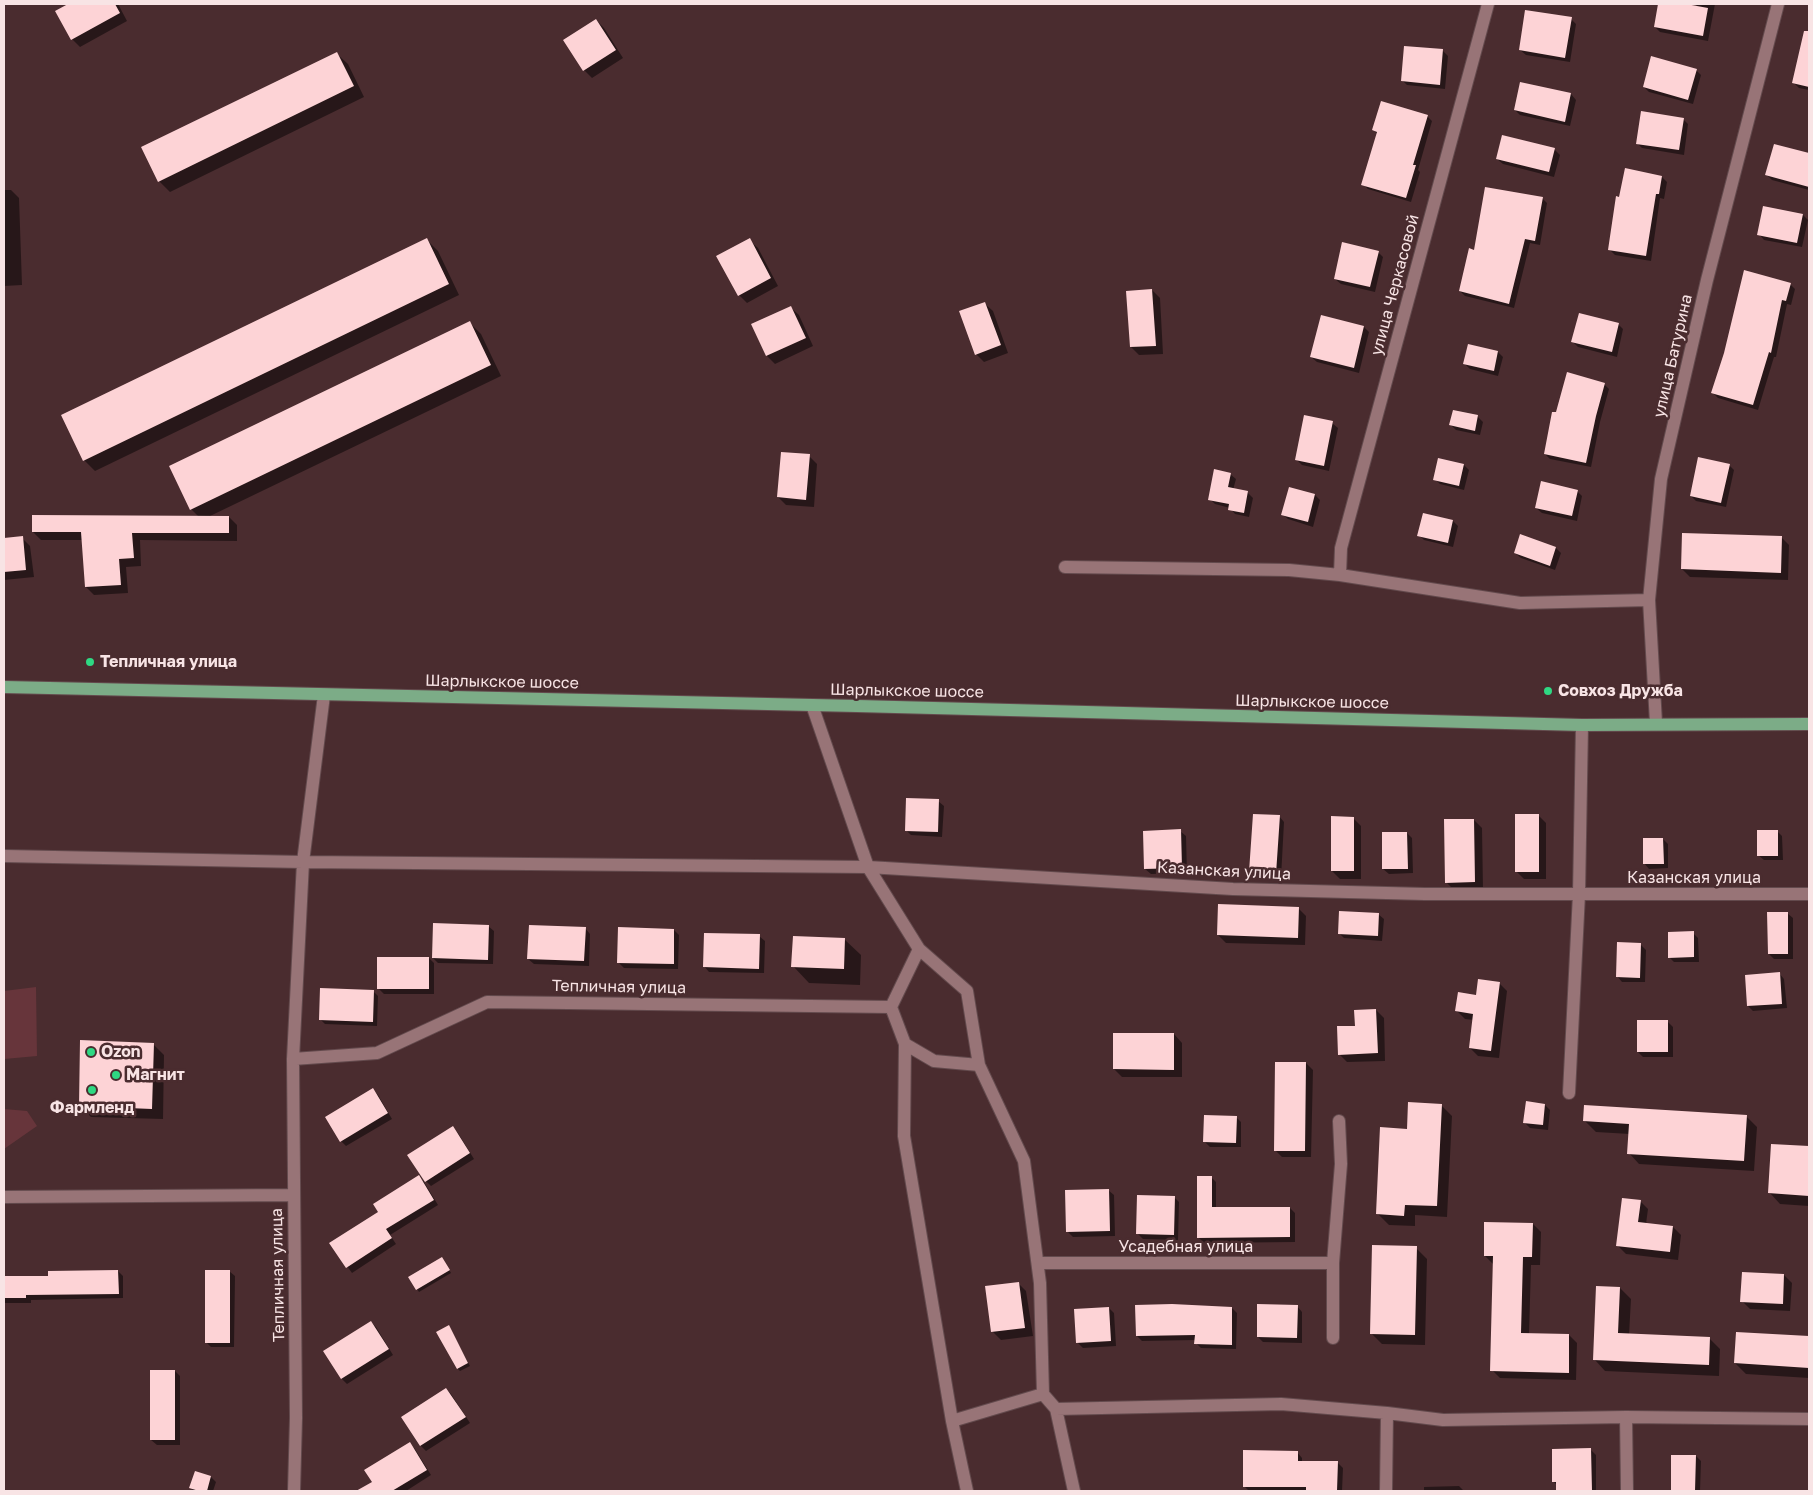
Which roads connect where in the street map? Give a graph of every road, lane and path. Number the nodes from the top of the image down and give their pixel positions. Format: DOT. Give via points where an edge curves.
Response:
graph roads {
  1 [pos="1488,4"];
  2 [pos="1778,4"];
  3 [pos="1065,567"];
  4 [pos="1340,575"];
  5 [pos="1649,600"];
  6 [pos="4,687"];
  7 [pos="324,695"];
  8 [pos="812,705"];
  9 [pos="1656,724"];
  10 [pos="1809,724"];
  11 [pos="1582,725"];
  12 [pos="4,856"];
  13 [pos="303,862"];
  14 [pos="868,867"];
  15 [pos="1579,894"];
  16 [pos="1809,894"];
  17 [pos="919,949"];
  18 [pos="892,1007"];
  19 [pos="905,1044"];
  20 [pos="293,1059"];
  21 [pos="979,1065"];
  22 [pos="1569,1093"];
  23 [pos="1338,1121"];
  24 [pos="293,1195"];
  25 [pos="4,1197"];
  26 [pos="1038,1263"];
  27 [pos="1334,1263"];
  28 [pos="1333,1338"];
  29 [pos="1044,1394"];
  30 [pos="1056,1409"];
  31 [pos="1387,1413"];
  32 [pos="1626,1417"];
  33 [pos="1809,1419"];
  34 [pos="952,1421"];
  35 [pos="294,1491"];
  36 [pos="967,1491"];
  37 [pos="1074,1491"];
  38 [pos="1386,1491"];
  39 [pos="1627,1491"];
  1 -- 4 [label="street, улица Черкасовой" via="1341,548"];
  2 -- 5 [label="street, улица Батурина" via="1661,479"];
  3 -- 4 [label="street" via="1289,570"];
  4 -- 5 [label="street" via="1520,602"];
  5 -- 9 [label="street, улица Батурина"];
  6 -- 7 [label="main road, Шарлыкское шоссе"];
  7 -- 8 [label="main road, Шарлыкское шоссе"];
  7 -- 13 [label="street, Тепличная улица"];
  8 -- 11 [label="main road, Шарлыкское шоссе"];
  8 -- 14 [label="street"];
  9 -- 10 [label="main road, Шарлыкское шоссе"];
  9 -- 11 [label="main road, Шарлыкское шоссе"];
  11 -- 15 [label="street"];
  12 -- 13 [label="street, Казанская улица"];
  13 -- 14 [label="street, Казанская улица"];
  13 -- 20 [label="street, Тепличная улица"];
  14 -- 15 [label="street, Казанская улица" via="1233,889"];
  14 -- 17 [label="street"];
  15 -- 16 [label="street, Казанская улица"];
  15 -- 22 [label="street"];
  17 -- 18 [label="street"];
  17 -- 21 [label="street" via="967,992"];
  18 -- 19 [label="street"];
  18 -- 20 [label="street, Тепличная улица" via="487,1002 377,1054"];
  19 -- 21 [label="street" via="934,1061"];
  19 -- 34 [label="street" via="904,1136"];
  20 -- 24 [label="street, Тепличная улица"];
  21 -- 26 [label="street" via="1024,1161"];
  23 -- 27 [label="street" via="1341,1164"];
  24 -- 25 [label="street"];
  24 -- 35 [label="street, Тепличная улица"];
  26 -- 27 [label="street, Усадебная улица"];
  26 -- 29 [label="street"];
  27 -- 28 [label="street"];
  29 -- 30 [label="street"];
  29 -- 34 [label="street"];
  30 -- 31 [label="street" via="1281,1404"];
  30 -- 37 [label="street"];
  31 -- 32 [label="street" via="1443,1420"];
  31 -- 38 [label="street"];
  32 -- 33 [label="street"];
  32 -- 39 [label="street"];
  34 -- 36 [label="street"];
}
